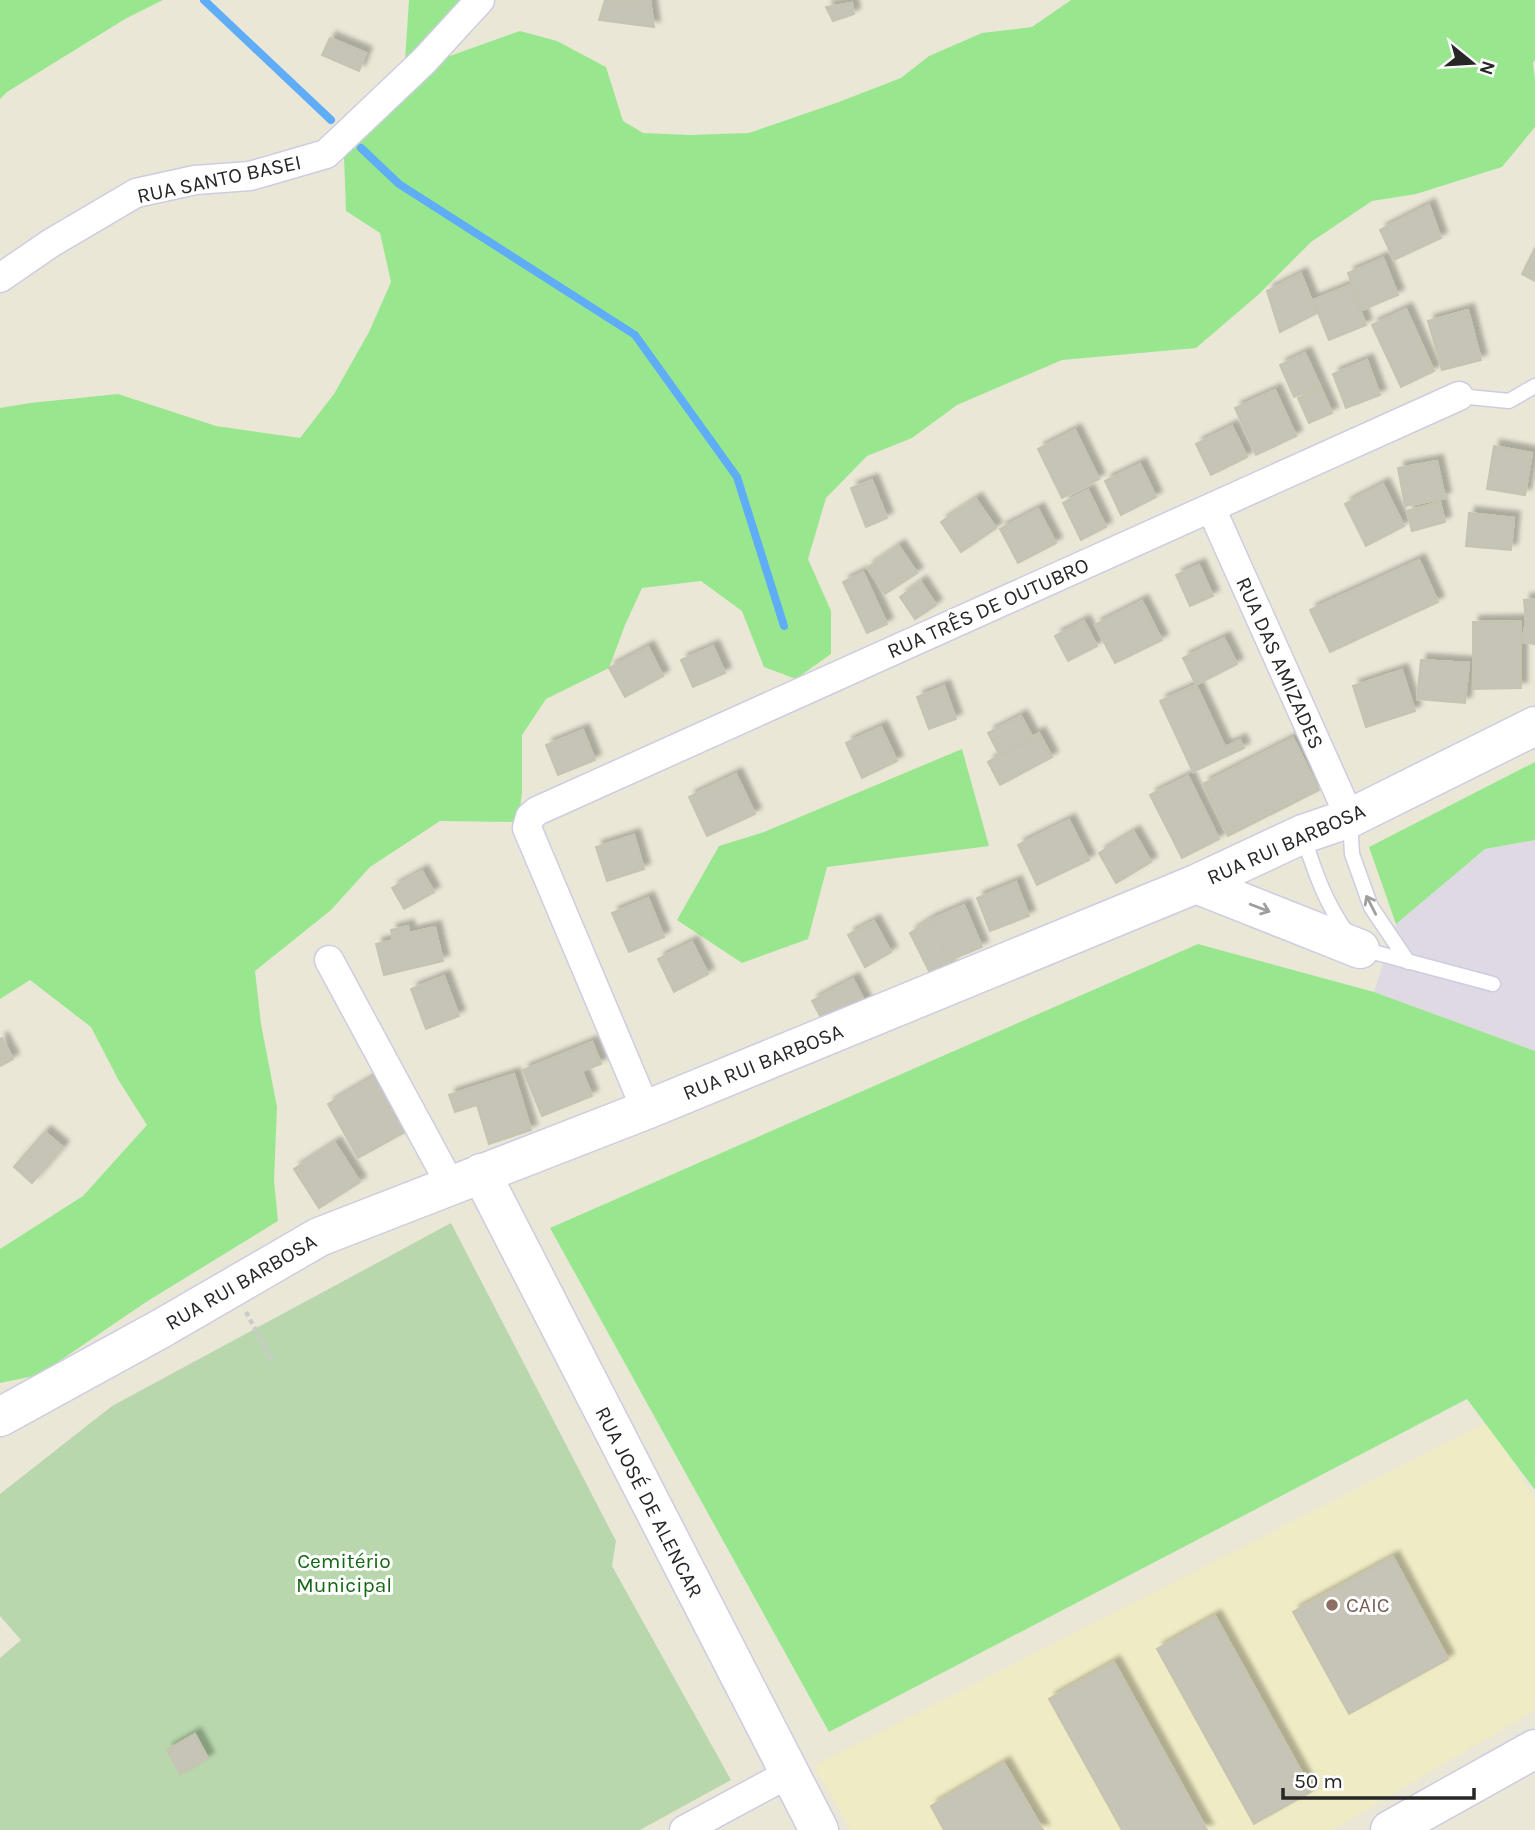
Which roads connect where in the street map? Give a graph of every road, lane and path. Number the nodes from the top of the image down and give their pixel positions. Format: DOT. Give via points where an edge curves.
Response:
graph roads {
  1 [pos="480,0"];
  2 [pos="0,278"];
  3 [pos="1535,386"];
  4 [pos="1459,396"];
  5 [pos="1211,508"];
  6 [pos="1535,726"];
  7 [pos="1350,818"];
  8 [pos="1303,834"];
  9 [pos="1196,884"];
  10 [pos="1360,949"];
  11 [pos="329,960"];
  12 [pos="1408,962"];
  13 [pos="1493,984"];
  14 [pos="646,1110"];
  15 [pos="466,1179"];
  16 [pos="233,1287"];
  17 [pos="274,1364"];
  18 [pos="0,1417"];
  19 [pos="1535,1749"];
  20 [pos="788,1774"];
  21 [pos="684,1830"];
  22 [pos="819,1830"];
  23 [pos="1391,1830"];
  1 -- 2 [label="street, RUA SANTO BASEI" via="424,61 326,154 250,176 195,180 136,193"];
  3 -- 4 [label="lane" via="1508,401"];
  4 -- 5 [label="street, RUA TRÊS DE OUTUBRO"];
  5 -- 7 [label="street, RUA DAS AMIZADES"];
  5 -- 14 [label="street, RUA TRÊS DE OUTUBRO" via="530,817 527,828"];
  6 -- 7 [label="main road, RUA RUI BARBOSA"];
  7 -- 8 [label="main road, RUA RUI BARBOSA"];
  12 -- 7 [label="lane, one-way" via="1371,907 1352,854"];
  8 -- 9 [label="main road, RUA RUI BARBOSA"];
  8 -- 10 [label="lane" via="1321,887"];
  9 -- 10 [label="main road, one-way"];
  9 -- 14 [label="main road, RUA RUI BARBOSA"];
  10 -- 12 [label="lane"];
  11 -- 15 [label="street, RUA JOSÉ DE ALENCAR"];
  12 -- 13 [label="lane"];
  14 -- 15 [label="main road, RUA RUI BARBOSA"];
  15 -- 16 [label="main road, RUA RUI BARBOSA" via="319,1237"];
  15 -- 20 [label="main road, RUA JOSÉ DE ALENCAR"];
  16 -- 17 [label="path"];
  16 -- 18 [label="main road, RUA RUI BARBOSA"];
  19 -- 23 [label="main road"];
  20 -- 21 [label="street"];
  20 -- 22 [label="main road, RUA JOSÉ DE ALENCAR"];
}
